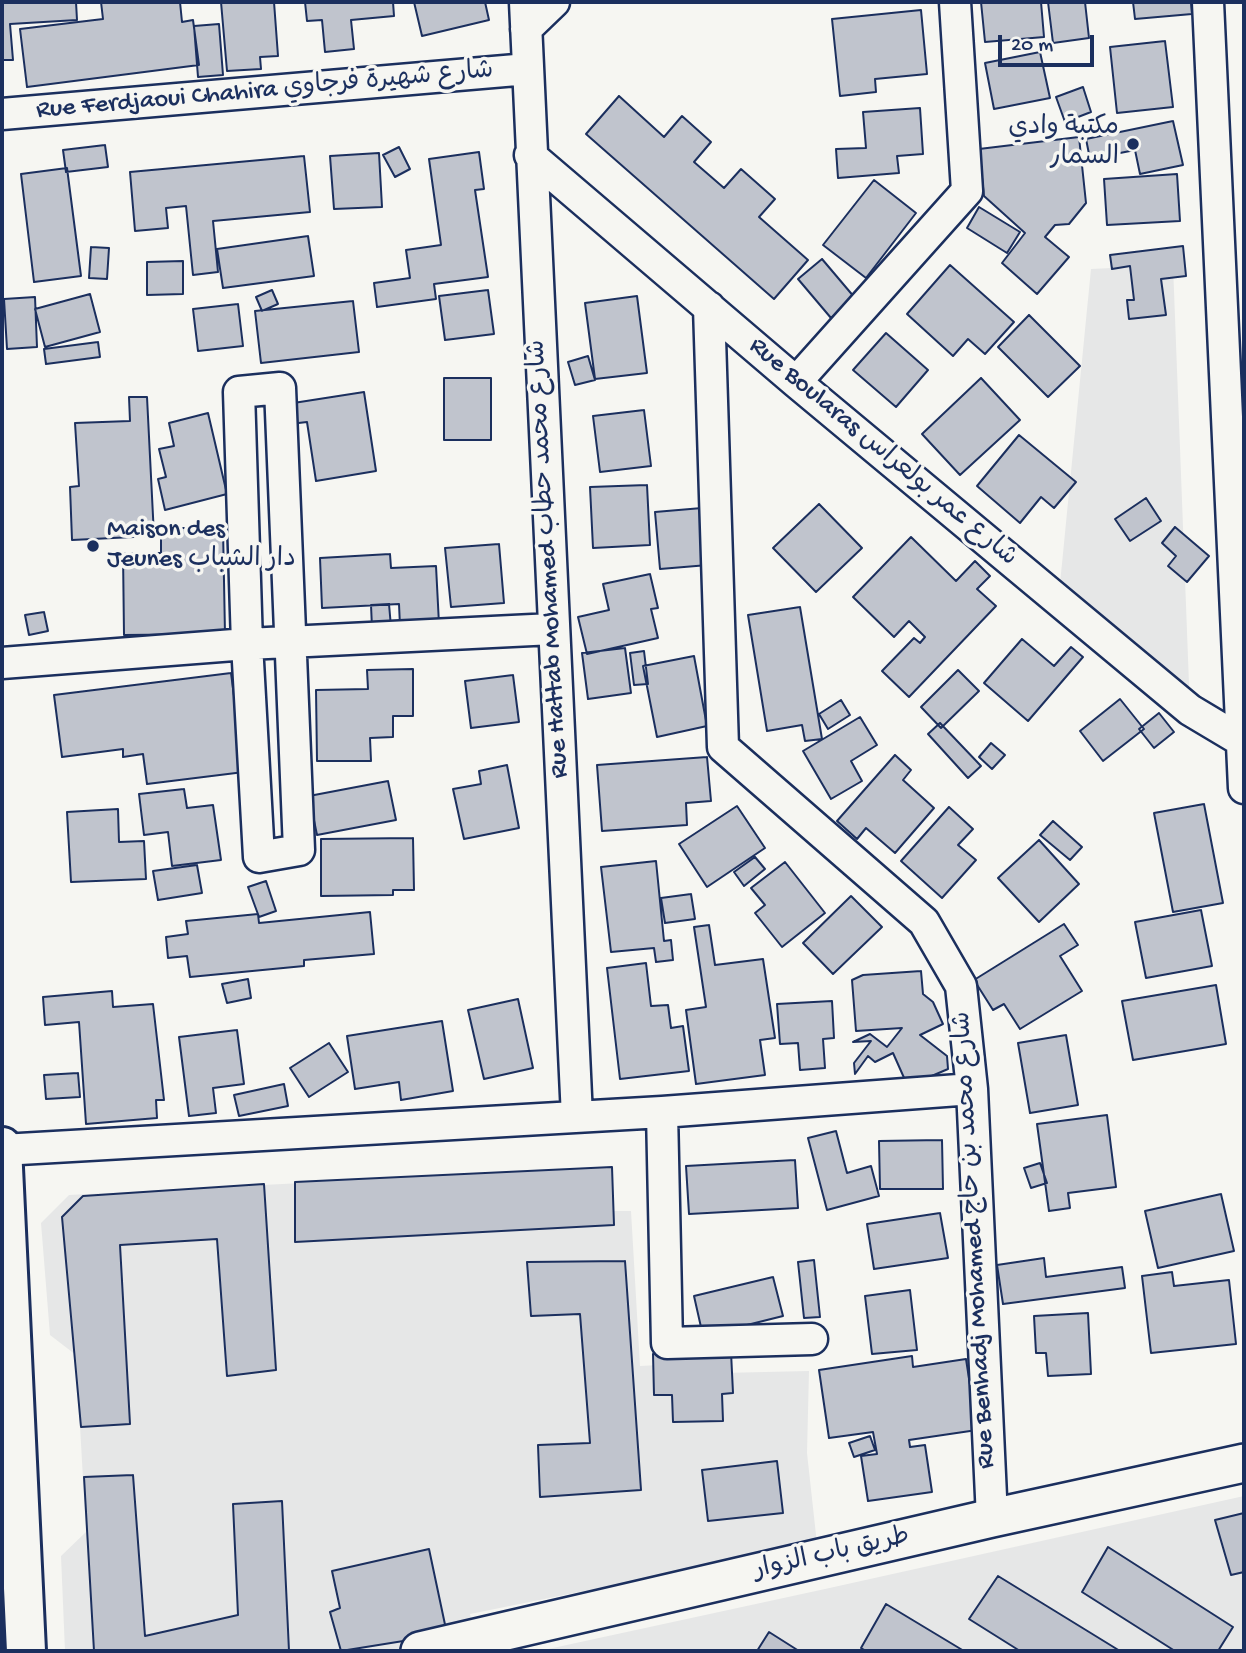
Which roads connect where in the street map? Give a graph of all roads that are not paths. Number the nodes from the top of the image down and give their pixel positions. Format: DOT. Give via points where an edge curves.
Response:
graph roads {
  1 [pos="554,2"];
  2 [pos="955,2"];
  3 [pos="1208,2"];
  4 [pos="525,15"];
  5 [pos="528,69"];
  6 [pos="2,114"];
  7 [pos="530,155"];
  8 [pos="709,307"];
  9 [pos="796,382"];
  10 [pos="553,629"];
  11 [pos="288,642"];
  12 [pos="247,644"];
  13 [pos="2,663"];
  14 [pos="1243,739"];
  15 [pos="1244,788"];
  16 [pos="972,1089"];
  17 [pos="662,1112"];
  18 [pos="577,1117"];
  19 [pos="2,1149"];
  20 [pos="811,1339"];
  21 [pos="1244,1463"];
  22 [pos="992,1518"];
  23 [pos="26,1651"];
  24 [pos="420,1651"];
  1 -- 4 [label="street"];
  2 -- 9 [label="street" via="967,191"];
  3 -- 14 [label="street"];
  4 -- 5 [label="street, Rue Hattab Mohamed شارع محمد حطاب"];
  5 -- 6 [label="street, Rue Ferdjaoui Chahira شارع شهيرة فرجاوي"];
  5 -- 7 [label="street, Rue Hattab Mohamed شارع محمد حطاب"];
  7 -- 8 [label="street, Rue Boularas شارع عمر بولعراس"];
  7 -- 10 [label="street, Rue Hattab Mohamed شارع محمد حطاب"];
  8 -- 9 [label="street, Rue Boularas شارع عمر بولعراس"];
  8 -- 16 [label="street, Rue Benhadj Mohamed شارع محمد بن حاج" via="723,747 923,922 961,986"];
  9 -- 14 [label="street, Rue Boularas شارع عمر بولعراس" via="1190,710"];
  10 -- 11 [label="street"];
  10 -- 18 [label="street, Rue Hattab Mohamed شارع محمد حطاب"];
  11 -- 12 [label="street"];
  11 -- 12 [label="street" via="299,850 259,856"];
  11 -- 12 [label="street" via="280,388 239,392"];
  12 -- 13 [label="street"];
  14 -- 15 [label="street"];
  16 -- 17 [label="street"];
  16 -- 22 [label="street, Rue Benhadj Mohamed شارع محمد بن حاج"];
  17 -- 18 [label="street"];
  17 -- 20 [label="street" via="667,1343"];
  18 -- 19 [label="street"];
  19 -- 23 [label="main road"];
  21 -- 22 [label="street, طريق باب الزوار"];
  22 -- 24 [label="street, طريق باب الزوار"];
}
